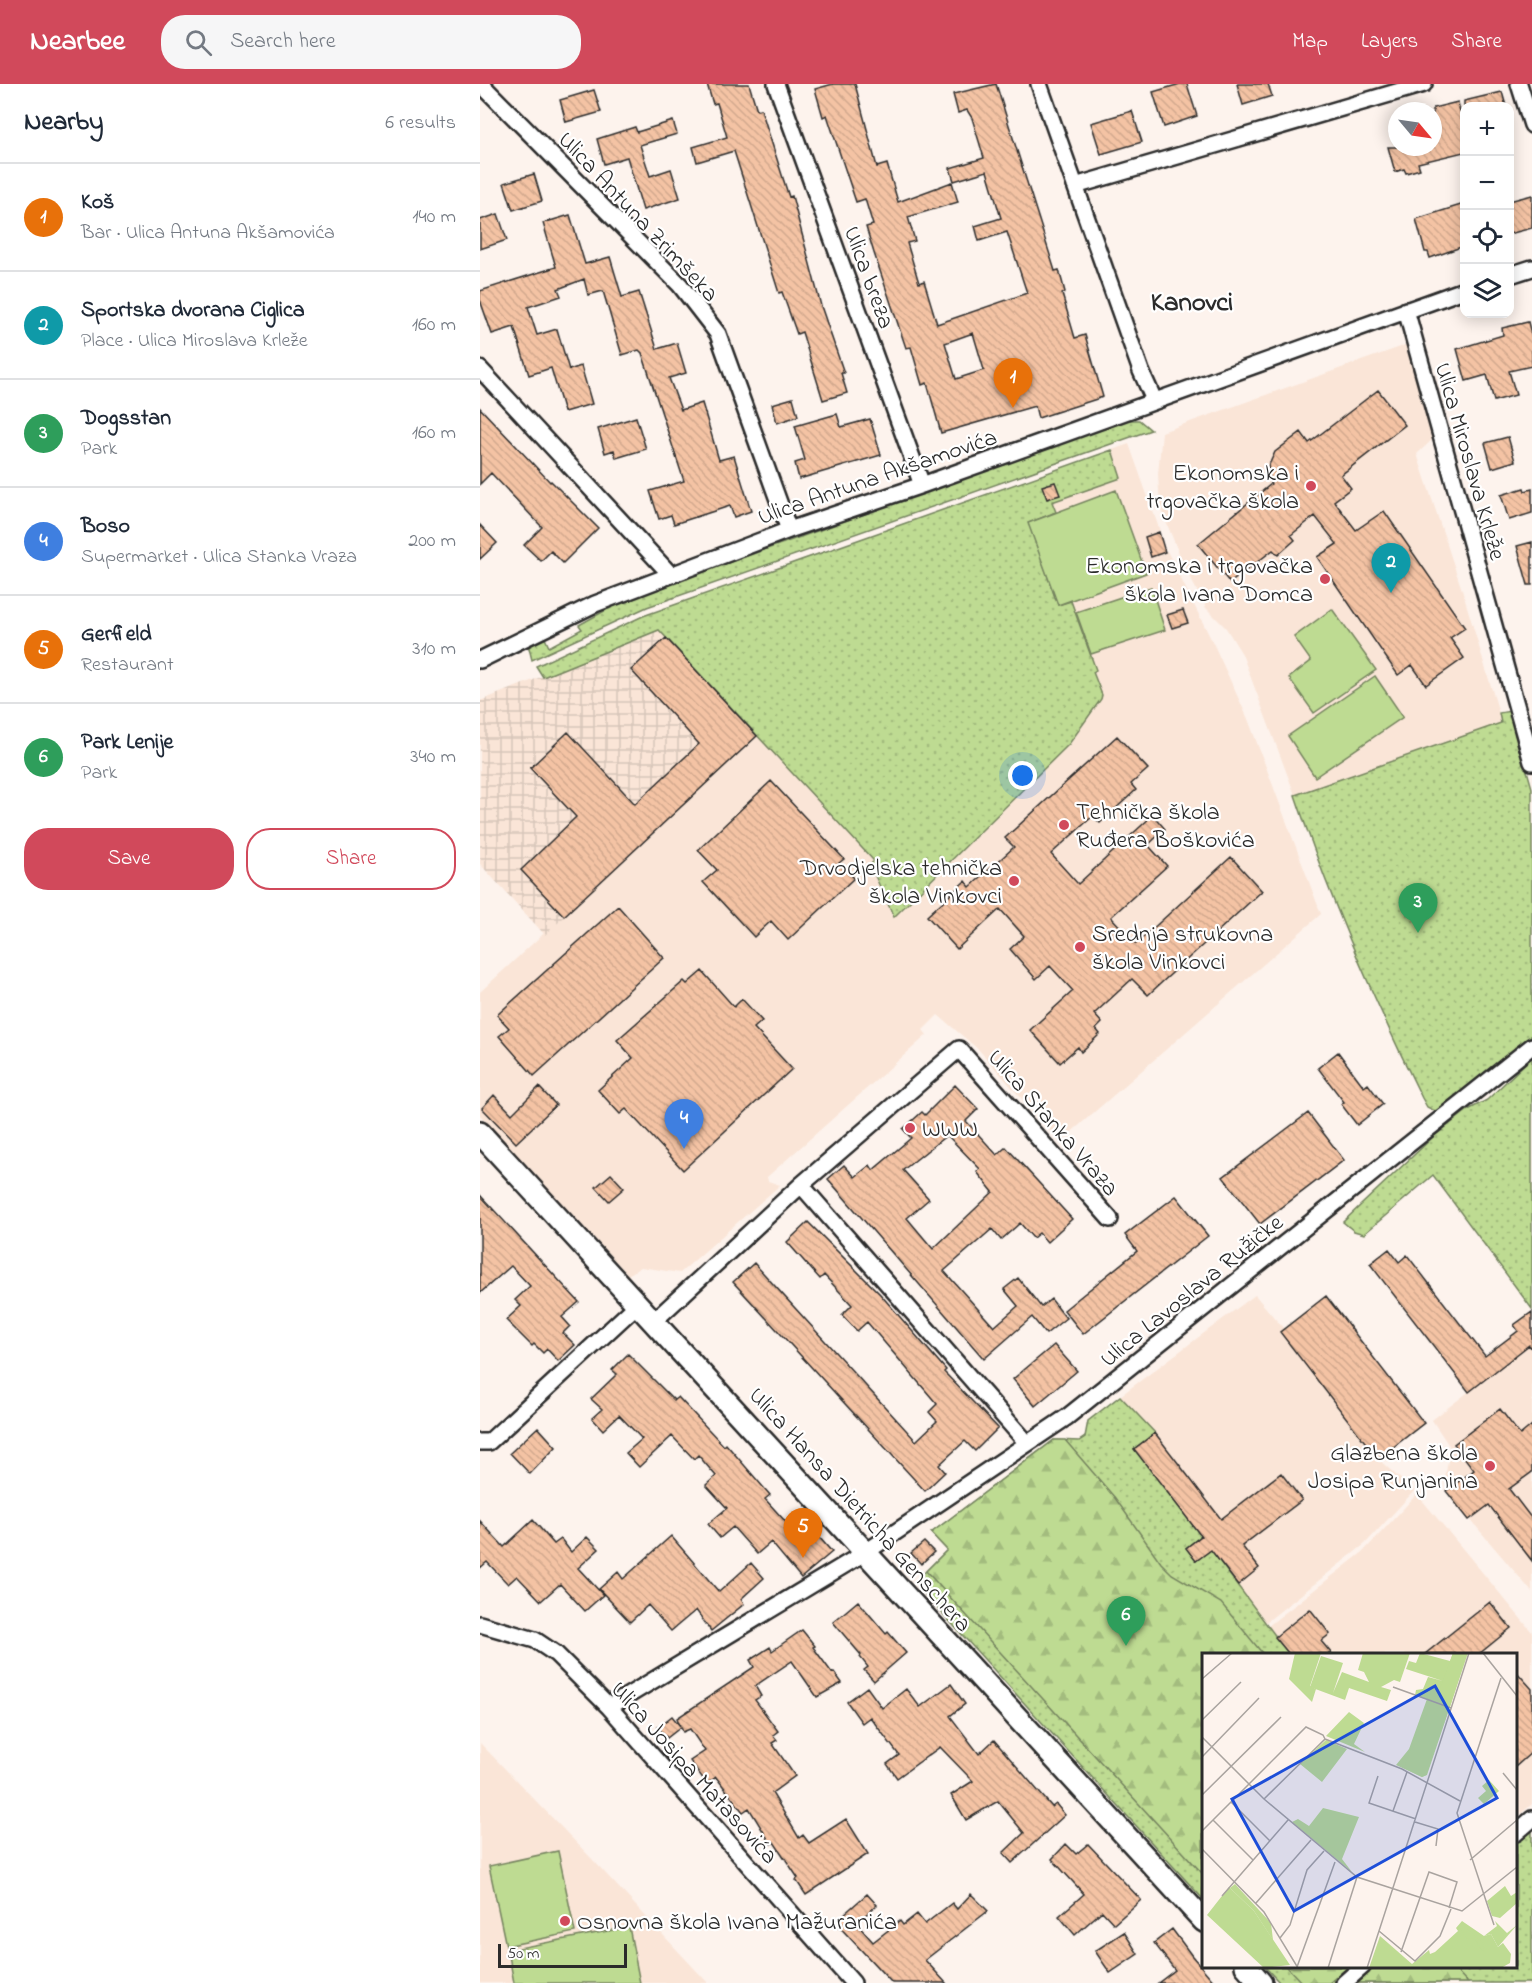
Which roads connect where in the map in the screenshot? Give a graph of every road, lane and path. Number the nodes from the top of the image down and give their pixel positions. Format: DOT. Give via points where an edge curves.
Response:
graph roads {
  1 [pos="481,84"];
  2 [pos="776,84"];
  3 [pos="1040,84"];
  4 [pos="1424,84"];
  5 [pos="1519,84"];
  6 [pos="1532,125"];
  7 [pos="1075,186"];
  8 [pos="1532,268"];
  9 [pos="1514,273"];
  10 [pos="1460,291"];
  11 [pos="1406,310"];
  12 [pos="480,369"];
  13 [pos="1154,400"];
  14 [pos="922,485"];
  15 [pos="789,530"];
  16 [pos="671,574"];
  17 [pos="480,660"];
  18 [pos="1532,762"];
  19 [pos="1532,1046"];
  20 [pos="480,1133"];
  21 [pos="801,1185"];
  22 [pos="1110,1219"];
  23 [pos="638,1304"];
  24 [pos="654,1321"];
  25 [pos="480,1442"];
  26 [pos="1027,1443"];
  27 [pos="866,1552"];
  28 [pos="480,1624"];
  29 [pos="609,1707"];
  30 [pos="1532,1819"];
  31 [pos="1517,1831"];
  32 [pos="1202,1920"];
  33 [pos="1248,1968"];
  34 [pos="1361,1968"];
  35 [pos="854,1983"];
  36 [pos="1261,1983"];
  37 [pos="1344,1983"];
  1 -- 15 [label="street, Ulica Antuna Zrimšeka" via="680,285 718,334"];
  2 -- 14 [label="street, Ulica breza"];
  3 -- 7 [label="street"];
  4 -- 7 [label="street"];
  5 -- 6 [label="street"];
  7 -- 13 [label="street"];
  8 -- 9 [label="street"];
  10 -- 11 [label="street, Ulica Antuna Akšamovića"];
  11 -- 13 [label="street, Ulica Antuna Akšamovića"];
  11 -- 18 [label="street, Ulica Miroslava Krleže"];
  12 -- 16 [label="street"];
  13 -- 14 [label="street, Ulica Antuna Akšamovića"];
  14 -- 15 [label="street, Ulica Antuna Akšamovića"];
  15 -- 16 [label="street, Ulica Antuna Akšamovića"];
  16 -- 17 [label="street, Ulica Antuna Akšamovića" via="595,604"];
  19 -- 26 [label="street, Ulica Lavoslava Ružičke" via="1119,1377"];
  20 -- 23 [label="main road, Ulica Hansa Dietricha Genschera"];
  21 -- 22 [label="street, Ulica Stanka Vraza" via="959,1049"];
  21 -- 24 [label="street, Ulica Stanka Vraza"];
  21 -- 26 [label="street"];
  23 -- 24 [label="main road, Ulica Hansa Dietricha Genschera"];
  23 -- 25 [label="street" via="489,1442"];
  24 -- 27 [label="main road, Ulica Hansa Dietricha Genschera"];
  26 -- 27 [label="street, Ulica Lavoslava Ružičke"];
  27 -- 29 [label="street, Ulica Lavoslava Ružičke"];
  27 -- 32 [label="main road, Ulica Hansa Dietricha Genschera"];
  28 -- 29 [label="street, Ulica Josipa Matasovića" via="535,1640 556,1654"];
  29 -- 35 [label="street, Ulica Josipa Matasovića"];
  30 -- 31 [label="street"];
  33 -- 36 [label="main road"];
  34 -- 37 [label="street"];
}
